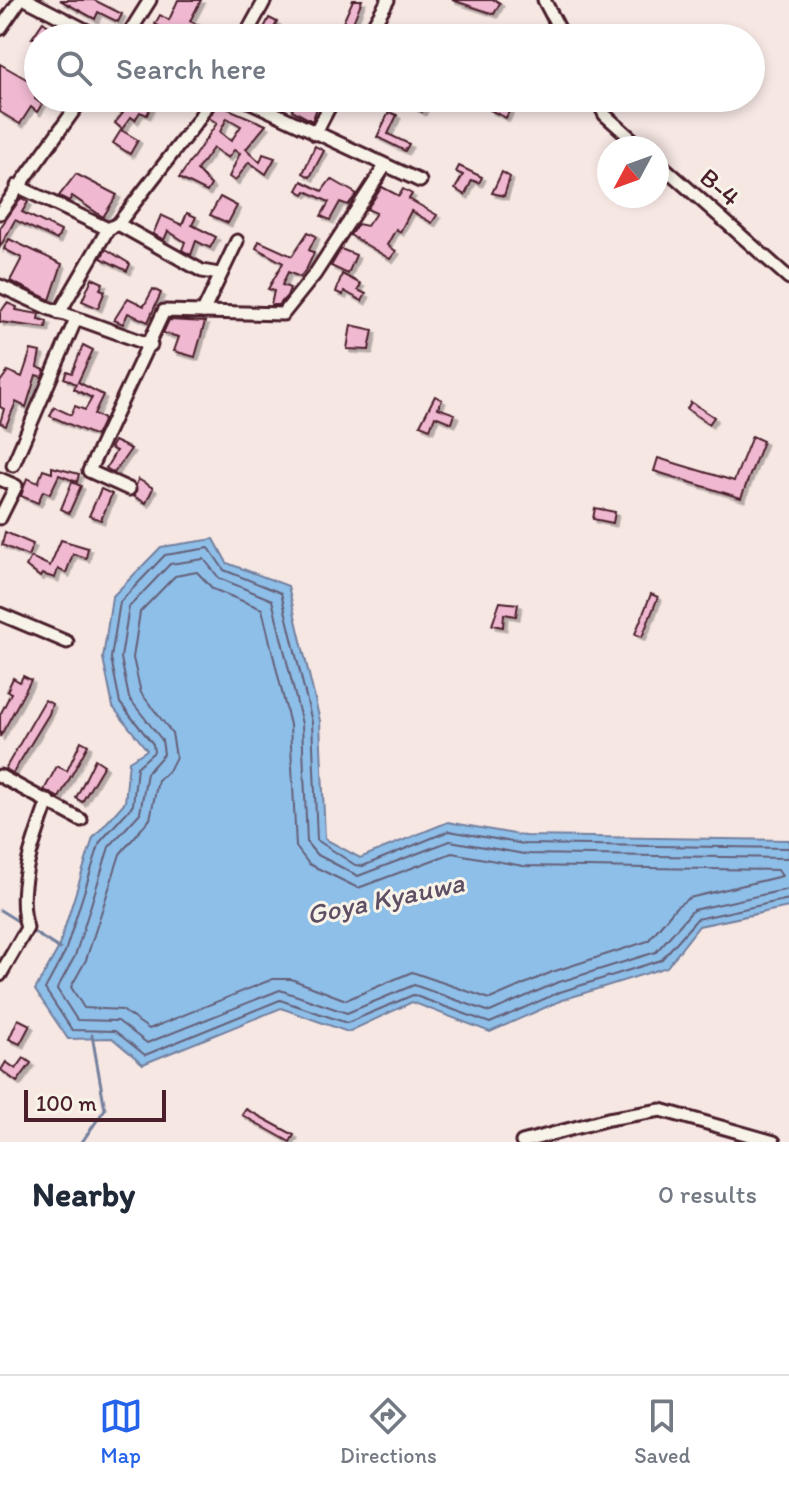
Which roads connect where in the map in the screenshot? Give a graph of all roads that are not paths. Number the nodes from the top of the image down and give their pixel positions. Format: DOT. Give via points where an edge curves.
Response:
graph roads {
  1 [pos="20,0"];
  2 [pos="27,0"];
  3 [pos="150,0"];
  4 [pos="265,0"];
  5 [pos="388,0"];
  6 [pos="544,0"];
  7 [pos="74,24"];
  8 [pos="135,24"];
  9 [pos="252,24"];
  10 [pos="374,24"];
  11 [pos="557,24"];
  12 [pos="0,29"];
  13 [pos="72,112"];
  14 [pos="203,112"];
  15 [pos="270,112"];
  16 [pos="327,112"];
  17 [pos="603,112"];
  18 [pos="315,134"];
  19 [pos="629,136"];
  20 [pos="385,166"];
  21 [pos="669,172"];
  22 [pos="420,181"];
  23 [pos="17,186"];
  24 [pos="0,213"];
  25 [pos="113,226"];
  26 [pos="237,241"];
  27 [pos="219,274"];
  28 [pos="789,278"];
  29 [pos="1,290"];
  30 [pos="203,312"];
  31 [pos="59,313"];
  32 [pos="76,319"];
  33 [pos="151,345"];
  34 [pos="13,465"];
  35 [pos="0,479"];
  36 [pos="129,489"];
  37 [pos="0,518"];
  38 [pos="0,614"];
  39 [pos="67,642"];
  40 [pos="0,776"];
  41 [pos="48,801"];
  42 [pos="81,820"];
  43 [pos="0,975"];
  44 [pos="522,1142"];
  45 [pos="774,1142"];
  1 -- 12 [label="street"];
  2 -- 7 [label="street"];
  3 -- 8 [label="street"];
  4 -- 9 [label="street"];
  5 -- 10 [label="street"];
  6 -- 11 [label="street"];
  13 -- 23 [label="street"];
  14 -- 25 [label="street"];
  15 -- 18 [label="street"];
  16 -- 18 [label="street"];
  17 -- 19 [label="street"];
  18 -- 20 [label="street"];
  20 -- 22 [label="street"];
  20 -- 30 [label="street" via="283,314"];
  21 -- 28 [label="street, B-4"];
  23 -- 24 [label="street"];
  23 -- 25 [label="street"];
  25 -- 27 [label="street" via="202,271"];
  25 -- 31 [label="street"];
  26 -- 27 [label="street"];
  27 -- 30 [label="street"];
  29 -- 31 [label="street"];
  30 -- 33 [label="street" via="164,311"];
  31 -- 32 [label="street"];
  32 -- 33 [label="street"];
  32 -- 34 [label="street"];
  33 -- 36 [label="street" via="89,471"];
  35 -- 37 [label="street" via="16,486"];
  38 -- 39 [label="street"];
  40 -- 41 [label="street"];
  41 -- 42 [label="street"];
  41 -- 43 [label="street" via="25,882 22,912 27,928"];
  44 -- 45 [label="street" via="661,1110"];
}
